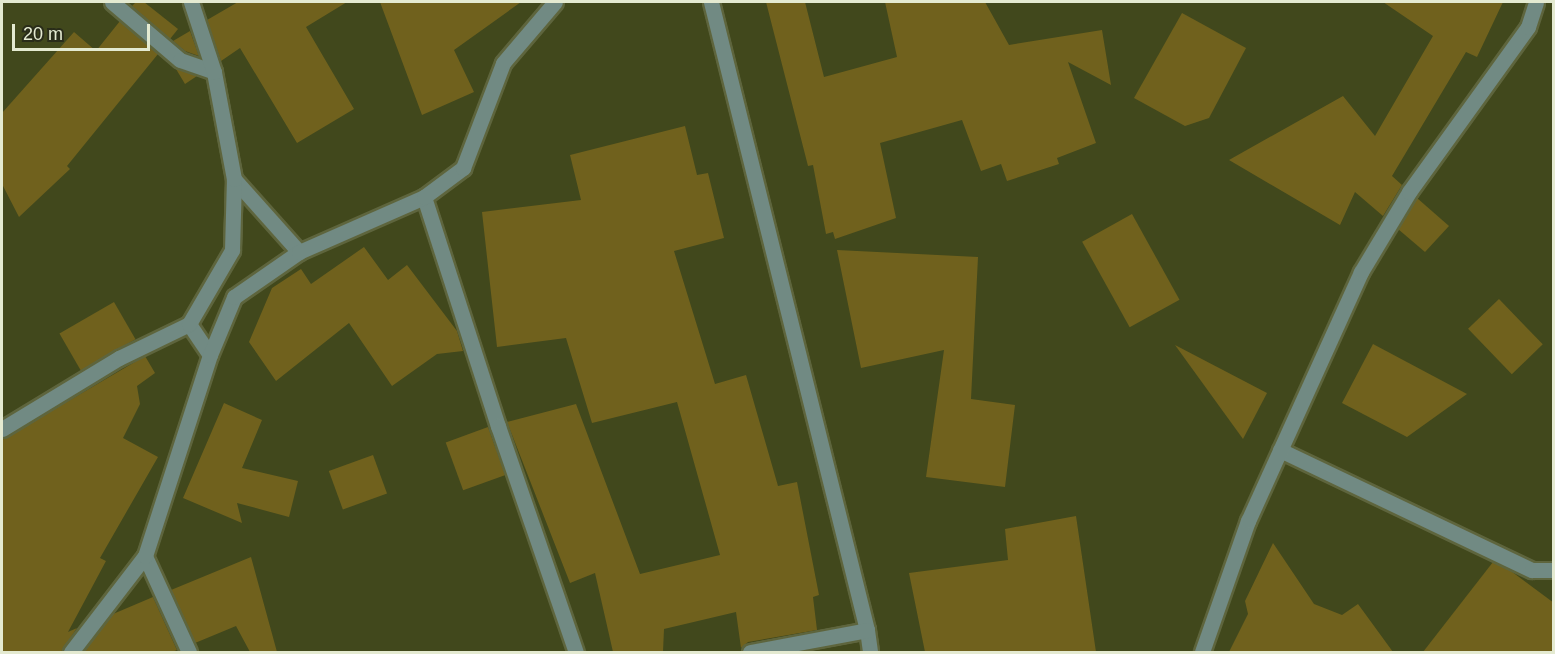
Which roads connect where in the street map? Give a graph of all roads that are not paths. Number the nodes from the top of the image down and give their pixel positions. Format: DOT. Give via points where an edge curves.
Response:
graph roads {
  1 [pos="112,2"];
  2 [pos="191,2"];
  3 [pos="555,2"];
  4 [pos="711,2"];
  5 [pos="1536,2"];
  6 [pos="214,72"];
  7 [pos="234,179"];
  8 [pos="424,197"];
  9 [pos="299,252"];
  10 [pos="189,324"];
  11 [pos="210,355"];
  12 [pos="2,429"];
  13 [pos="1280,450"];
  14 [pos="145,556"];
  15 [pos="1554,570"];
  16 [pos="867,630"];
  17 [pos="70,652"];
  18 [pos="189,652"];
  19 [pos="576,652"];
  20 [pos="750,652"];
  21 [pos="870,652"];
  22 [pos="1202,652"];
  1 -- 6 [label="street" via="180,60"];
  2 -- 6 [label="street"];
  3 -- 8 [label="street" via="503,63 463,168"];
  4 -- 16 [label="street"];
  5 -- 13 [label="street" via="1528,27 1409,192 1361,273"];
  6 -- 7 [label="street"];
  7 -- 9 [label="street"];
  7 -- 10 [label="street" via="232,250"];
  8 -- 9 [label="street"];
  8 -- 19 [label="street"];
  9 -- 11 [label="street" via="234,297"];
  10 -- 11 [label="street"];
  10 -- 12 [label="street" via="120,358"];
  11 -- 14 [label="street"];
  13 -- 15 [label="street" via="1532,570"];
  13 -- 22 [label="street" via="1248,521"];
  14 -- 17 [label="street"];
  14 -- 18 [label="street"];
  16 -- 20 [label="street"];
  16 -- 21 [label="street"];
}
